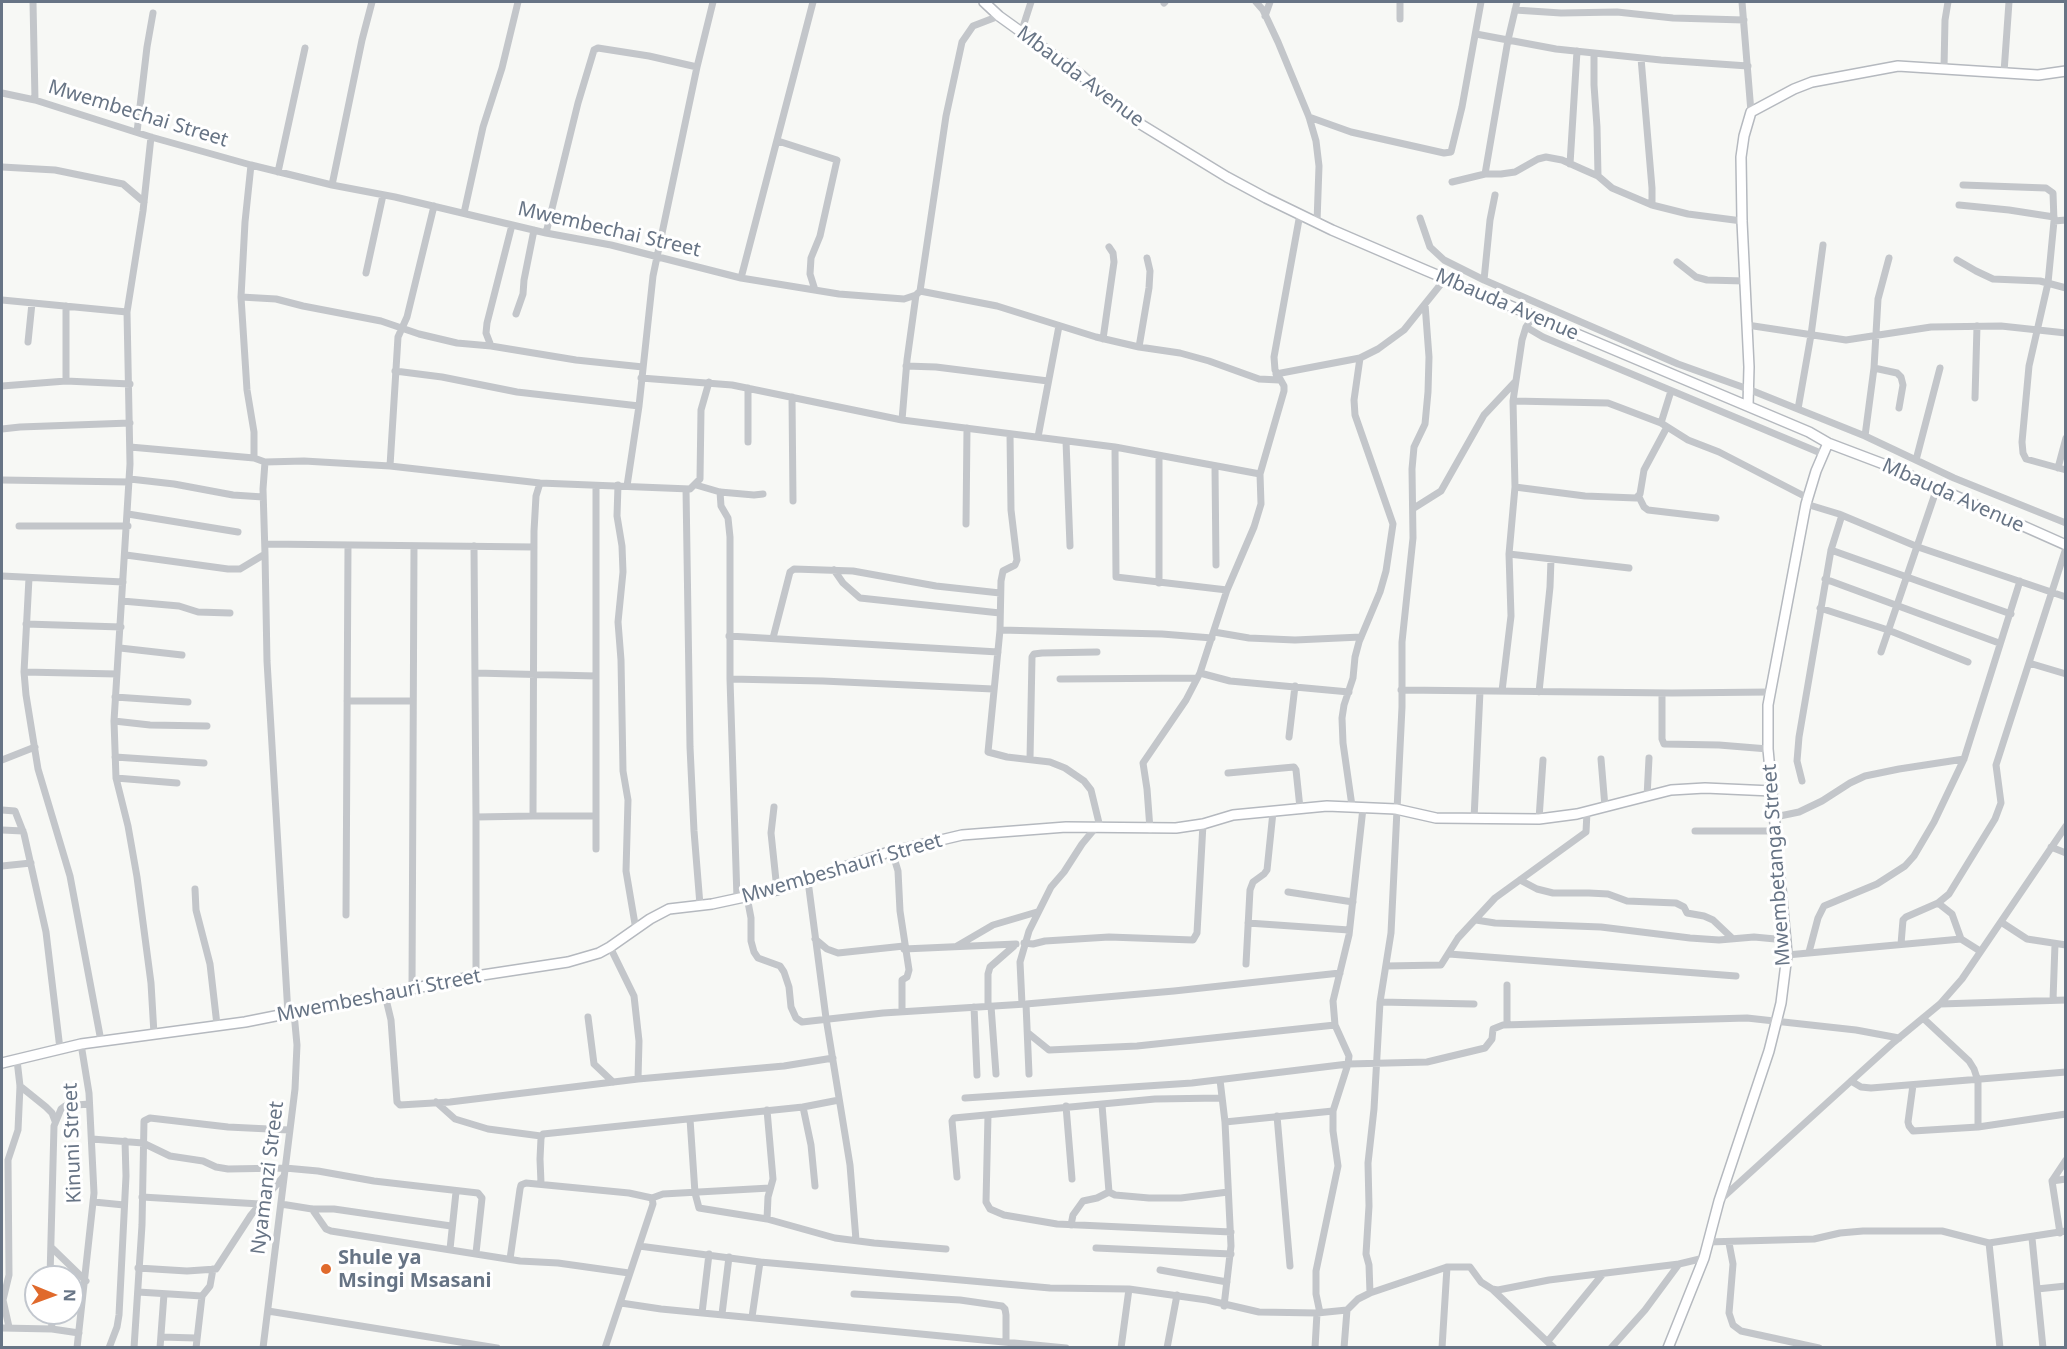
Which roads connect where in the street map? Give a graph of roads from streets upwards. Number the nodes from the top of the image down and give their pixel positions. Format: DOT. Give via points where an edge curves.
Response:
graph roads {
  1 [pos="33,2"];
  2 [pos="372,2"];
  3 [pos="518,2"];
  4 [pos="713,2"];
  5 [pos="813,2"];
  6 [pos="984,2"];
  7 [pos="1031,2"];
  8 [pos="1256,2"];
  9 [pos="1270,2"];
  10 [pos="1400,2"];
  11 [pos="1481,2"];
  12 [pos="1742,2"];
  13 [pos="1948,2"];
  14 [pos="2009,2"];
  15 [pos="1516,6"];
  16 [pos="153,13"];
  17 [pos="999,16"];
  18 [pos="1266,16"];
  19 [pos="1400,19"];
  20 [pos="1744,20"];
  21 [pos="1021,33"];
  22 [pos="1476,34"];
  23 [pos="1508,40"];
  24 [pos="305,48"];
  25 [pos="1577,51"];
  26 [pos="1594,53"];
  27 [pos="1641,58"];
  28 [pos="1748,66"];
  29 [pos="697,67"];
  30 [pos="1944,68"];
  31 [pos="2066,71"];
  32 [pos="2004,72"];
  33 [pos="2,93"];
  34 [pos="35,100"];
  35 [pos="1751,112"];
  36 [pos="1309,117"];
  37 [pos="137,132"];
  38 [pos="151,137"];
  39 [pos="778,141"];
  40 [pos="1570,164"];
  41 [pos="251,165"];
  42 [pos="2,167"];
  43 [pos="278,172"];
  44 [pos="1485,174"];
  45 [pos="1598,176"];
  46 [pos="1452,182"];
  47 [pos="332,185"];
  48 [pos="1963,185"];
  49 [pos="383,195"];
  50 [pos="1495,195"];
  51 [pos="144,202"];
  52 [pos="1652,205"];
  53 [pos="434,206"];
  54 [pos="1959,206"];
  55 [pos="464,213"];
  56 [pos="1300,214"];
  57 [pos="1420,218"];
  58 [pos="2054,219"];
  59 [pos="2066,220"];
  60 [pos="1742,221"];
  61 [pos="1317,222"];
  62 [pos="512,225"];
  63 [pos="534,230"];
  64 [pos="546,233"];
  65 [pos="1823,245"];
  66 [pos="1109,247"];
  67 [pos="658,256"];
  68 [pos="1147,258"];
  69 [pos="1889,258"];
  70 [pos="1957,260"];
  71 [pos="1677,262"];
  72 [pos="366,273"];
  73 [pos="741,278"];
  74 [pos="1445,279"];
  75 [pos="1484,280"];
  76 [pos="1745,281"];
  77 [pos="2048,283"];
  78 [pos="2066,288"];
  79 [pos="815,290"];
  80 [pos="918,293"];
  81 [pos="241,297"];
  82 [pos="2,300"];
  83 [pos="32,303"];
  84 [pos="1425,304"];
  85 [pos="66,306"];
  86 [pos="127,312"];
  87 [pos="516,314"];
  88 [pos="1533,316"];
  89 [pos="1748,325"];
  90 [pos="1059,326"];
  91 [pos="1977,326"];
  92 [pos="1526,327"];
  93 [pos="401,328"];
  94 [pos="2037,329"];
  95 [pos="2066,333"];
  96 [pos="1811,335"];
  97 [pos="1875,336"];
  98 [pos="1103,339"];
  99 [pos="28,342"];
  100 [pos="490,346"];
  101 [pos="1138,347"];
  102 [pos="1360,358"];
  103 [pos="906,366"];
  104 [pos="643,367"];
  105 [pos="1874,368"];
  106 [pos="1940,368"];
  107 [pos="395,370"];
  108 [pos="1278,377"];
  109 [pos="641,378"];
  110 [pos="66,381"];
  111 [pos="1048,381"];
  112 [pos="709,382"];
  113 [pos="1515,382"];
  114 [pos="130,384"];
  115 [pos="2,386"];
  116 [pos="748,388"];
  117 [pos="1748,388"];
  118 [pos="1671,390"];
  119 [pos="792,397"];
  120 [pos="1975,398"];
  121 [pos="1513,401"];
  122 [pos="639,406"];
  123 [pos="1748,406"];
  124 [pos="1899,408"];
  125 [pos="1798,409"];
  126 [pos="902,420"];
  127 [pos="130,423"];
  128 [pos="1664,425"];
  129 [pos="966,428"];
  130 [pos="2,429"];
  131 [pos="1010,435"];
  132 [pos="1865,436"];
  133 [pos="1038,437"];
  134 [pos="2066,438"];
  135 [pos="1066,441"];
  136 [pos="748,442"];
  137 [pos="1828,442"];
  138 [pos="130,447"];
  139 [pos="1114,447"];
  140 [pos="1823,454"];
  141 [pos="1159,456"];
  142 [pos="254,458"];
  143 [pos="1916,460"];
  144 [pos="265,462"];
  145 [pos="390,466"];
  146 [pos="1215,467"];
  147 [pos="2062,469"];
  148 [pos="1260,474"];
  149 [pos="2,480"];
  150 [pos="130,481"];
  151 [pos="540,483"];
  152 [pos="618,485"];
  153 [pos="696,485"];
  154 [pos="596,486"];
  155 [pos="627,486"];
  156 [pos="1515,487"];
  157 [pos="1936,488"];
  158 [pos="686,489"];
  159 [pos="720,492"];
  160 [pos="764,494"];
  161 [pos="263,497"];
  162 [pos="1639,497"];
  163 [pos="793,501"];
  164 [pos="1807,501"];
  165 [pos="1414,508"];
  166 [pos="128,514"];
  167 [pos="1842,515"];
  168 [pos="1716,518"];
  169 [pos="2066,523"];
  170 [pos="966,524"];
  171 [pos="19,526"];
  172 [pos="128,526"];
  173 [pos="238,532"];
  174 [pos="265,544"];
  175 [pos="348,545"];
  176 [pos="414,546"];
  177 [pos="474,546"];
  178 [pos="1070,546"];
  179 [pos="534,547"];
  180 [pos="1918,547"];
  181 [pos="2066,547"];
  182 [pos="1831,550"];
  183 [pos="265,554"];
  184 [pos="1509,554"];
  185 [pos="126,555"];
  186 [pos="1551,559"];
  187 [pos="1216,565"];
  188 [pos="1629,568"];
  189 [pos="834,570"];
  190 [pos="2,576"];
  191 [pos="1907,577"];
  192 [pos="29,578"];
  193 [pos="1825,579"];
  194 [pos="2020,581"];
  195 [pos="123,582"];
  196 [pos="1159,583"];
  197 [pos="1227,590"];
  198 [pos="2052,591"];
  199 [pos="1000,593"];
  200 [pos="2066,597"];
  201 [pos="122,601"];
  202 [pos="1896,607"];
  203 [pos="1820,608"];
  204 [pos="230,613"];
  205 [pos="1000,613"];
  206 [pos="2011,614"];
  207 [pos="26,624"];
  208 [pos="121,627"];
  209 [pos="1000,630"];
  210 [pos="1888,630"];
  211 [pos="1213,635"];
  212 [pos="729,636"];
  213 [pos="1361,637"];
  214 [pos="773,638"];
  215 [pos="1999,643"];
  216 [pos="120,648"];
  217 [pos="998,652"];
  218 [pos="1097,652"];
  219 [pos="1881,652"];
  220 [pos="182,655"];
  221 [pos="1968,662"];
  222 [pos="2029,663"];
  223 [pos="24,672"];
  224 [pos="475,673"];
  225 [pos="117,674"];
  226 [pos="534,674"];
  227 [pos="2066,674"];
  228 [pos="1198,675"];
  229 [pos="596,676"];
  230 [pos="1060,679"];
  231 [pos="730,680"];
  232 [pos="1295,686"];
  233 [pos="993,689"];
  234 [pos="1401,690"];
  235 [pos="1480,691"];
  236 [pos="1349,692"];
  237 [pos="1502,692"];
  238 [pos="1539,692"];
  239 [pos="1770,692"];
  240 [pos="1662,693"];
  241 [pos="115,697"];
  242 [pos="413,700"];
  243 [pos="347,701"];
  244 [pos="188,702"];
  245 [pos="114,721"];
  246 [pos="207,726"];
  247 [pos="1289,737"];
  248 [pos="35,747"];
  249 [pos="1768,749"];
  250 [pos="115,757"];
  251 [pos="1649,758"];
  252 [pos="1029,759"];
  253 [pos="1601,759"];
  254 [pos="1964,759"];
  255 [pos="2,760"];
  256 [pos="1543,760"];
  257 [pos="204,763"];
  258 [pos="1228,773"];
  259 [pos="116,778"];
  260 [pos="1802,781"];
  261 [pos="177,783"];
  262 [pos="1772,791"];
  263 [pos="1647,796"];
  264 [pos="1352,806"];
  265 [pos="774,807"];
  266 [pos="1605,807"];
  267 [pos="1300,808"];
  268 [pos="1364,808"];
  269 [pos="1396,809"];
  270 [pos="2,810"];
  271 [pos="1273,812"];
  272 [pos="1587,812"];
  273 [pos="533,816"];
  274 [pos="596,816"];
  275 [pos="477,817"];
  276 [pos="1774,817"];
  277 [pos="1474,819"];
  278 [pos="1539,819"];
  279 [pos="1203,824"];
  280 [pos="1098,826"];
  281 [pos="2066,826"];
  282 [pos="1150,829"];
  283 [pos="2,830"];
  284 [pos="23,831"];
  285 [pos="1695,831"];
  286 [pos="1776,831"];
  287 [pos="2050,847"];
  288 [pos="596,849"];
  289 [pos="892,851"];
  290 [pos="2066,853"];
  291 [pos="31,863"];
  292 [pos="2,866"];
  293 [pos="1520,880"];
  294 [pos="808,881"];
  295 [pos="195,889"];
  296 [pos="777,890"];
  297 [pos="1288,892"];
  298 [pos="742,898"];
  299 [pos="1353,902"];
  300 [pos="1938,903"];
  301 [pos="700,905"];
  302 [pos="1037,912"];
  303 [pos="346,915"];
  304 [pos="1476,920"];
  305 [pos="2001,922"];
  306 [pos="1248,923"];
  307 [pos="636,930"];
  308 [pos="1349,930"];
  309 [pos="1732,938"];
  310 [pos="815,939"];
  311 [pos="1961,939"];
  312 [pos="1025,940"];
  313 [pos="1786,940"];
  314 [pos="1016,944"];
  315 [pos="1901,944"];
  316 [pos="2055,944"];
  317 [pos="2066,945"];
  318 [pos="957,946"];
  319 [pos="610,947"];
  320 [pos="904,948"];
  321 [pos="1980,951"];
  322 [pos="1809,952"];
  323 [pos="1449,954"];
  324 [pos="1787,955"];
  325 [pos="1246,964"];
  326 [pos="1386,966"];
  327 [pos="1340,972"];
  328 [pos="476,976"];
  329 [pos="1736,976"];
  330 [pos="1506,985"];
  331 [pos="412,990"];
  332 [pos="386,996"];
  333 [pos="2053,1000"];
  334 [pos="2066,1000"];
  335 [pos="1380,1002"];
  336 [pos="1024,1004"];
  337 [pos="1474,1004"];
  338 [pos="1940,1004"];
  339 [pos="974,1006"];
  340 [pos="989,1006"];
  341 [pos="902,1011"];
  342 [pos="291,1013"];
  343 [pos="588,1017"];
  344 [pos="826,1018"];
  345 [pos="1923,1018"];
  346 [pos="1776,1021"];
  347 [pos="217,1025"];
  348 [pos="1335,1025"];
  349 [pos="1507,1025"];
  350 [pos="1028,1033"];
  351 [pos="154,1034"];
  352 [pos="1899,1038"];
  353 [pos="101,1041"];
  354 [pos="81,1044"];
  355 [pos="60,1049"];
  356 [pos="833,1058"];
  357 [pos="17,1060"];
  358 [pos="2,1063"];
  359 [pos="1376,1063"];
  360 [pos="1348,1064"];
  361 [pos="2066,1072"];
  362 [pos="996,1074"];
  363 [pos="1029,1074"];
  364 [pos="977,1075"];
  365 [pos="638,1079"];
  366 [pos="1220,1080"];
  367 [pos="1851,1081"];
  368 [pos="1978,1081"];
  369 [pos="613,1082"];
  370 [pos="1913,1085"];
  371 [pos="20,1086"];
  372 [pos="964,1098"];
  373 [pos="1221,1098"];
  374 [pos="839,1100"];
  375 [pos="436,1102"];
  376 [pos="89,1104"];
  377 [pos="1102,1105"];
  378 [pos="1066,1106"];
  379 [pos="803,1107"];
  380 [pos="767,1110"];
  381 [pos="1333,1111"];
  382 [pos="2066,1114"];
  383 [pos="988,1115"];
  384 [pos="1277,1116"];
  385 [pos="690,1119"];
  386 [pos="55,1121"];
  387 [pos="1225,1122"];
  388 [pos="1977,1127"];
  389 [pos="289,1130"];
  390 [pos="541,1136"];
  391 [pos="92,1139"];
  392 [pos="125,1141"];
  393 [pos="143,1143"];
  394 [pos="5,1159"];
  395 [pos="2066,1160"];
  396 [pos="284,1172"];
  397 [pos="957,1177"];
  398 [pos="1072,1179"];
  399 [pos="2066,1179"];
  400 [pos="2052,1181"];
  401 [pos="541,1183"];
  402 [pos="815,1186"];
  403 [pos="770,1188"];
  404 [pos="5,1192"];
  405 [pos="456,1192"];
  406 [pos="1109,1192"];
  407 [pos="1228,1192"];
  408 [pos="695,1193"];
  409 [pos="142,1197"];
  410 [pos="652,1198"];
  411 [pos="1719,1201"];
  412 [pos="94,1202"];
  413 [pos="260,1204"];
  414 [pos="281,1204"];
  415 [pos="124,1205"];
  416 [pos="312,1209"];
  417 [pos="767,1219"];
  418 [pos="1071,1225"];
  419 [pos="452,1226"];
  420 [pos="1231,1232"];
  421 [pos="2063,1232"];
  422 [pos="2032,1238"];
  423 [pos="856,1240"];
  424 [pos="1707,1242"];
  425 [pos="1729,1243"];
  426 [pos="1989,1243"];
  427 [pos="639,1246"];
  428 [pos="52,1248"];
  429 [pos="1096,1248"];
  430 [pos="450,1249"];
  431 [pos="946,1249"];
  432 [pos="476,1253"];
  433 [pos="709,1254"];
  434 [pos="1231,1254"];
  435 [pos="729,1257"];
  436 [pos="1704,1258"];
  437 [pos="510,1259"];
  438 [pos="760,1262"];
  439 [pos="1679,1264"];
  440 [pos="51,1265"];
  441 [pos="1290,1266"];
  442 [pos="1447,1267"];
  443 [pos="138,1268"];
  444 [pos="213,1269"];
  445 [pos="1160,1270"];
  446 [pos="629,1273"];
  447 [pos="1602,1275"];
  448 [pos="86,1281"];
  449 [pos="1227,1282"];
  450 [pos="2066,1286"];
  451 [pos="1129,1289"];
  452 [pos="1492,1289"];
  453 [pos="2037,1289"];
  454 [pos="138,1292"];
  455 [pos="1370,1293"];
  456 [pos="164,1294"];
  457 [pos="854,1294"];
  458 [pos="202,1296"];
  459 [pos="1177,1296"];
  460 [pos="621,1303"];
  461 [pos="1224,1305"];
  462 [pos="1347,1310"];
  463 [pos="268,1311"];
  464 [pos="702,1313"];
  465 [pos="1318,1313"];
  466 [pos="722,1314"];
  467 [pos="752,1317"];
  468 [pos="52,1325"];
  469 [pos="5,1328"];
  470 [pos="52,1329"];
  471 [pos="79,1333"];
  472 [pos="160,1337"];
  473 [pos="196,1338"];
  474 [pos="1006,1341"];
  475 [pos="1551,1344"];
  476 [pos="77,1347"];
  477 [pos="110,1347"];
  478 [pos="134,1347"];
  479 [pos="160,1347"];
  480 [pos="196,1347"];
  481 [pos="263,1347"];
  482 [pos="497,1347"];
  483 [pos="606,1347"];
  484 [pos="1066,1347"];
  485 [pos="1121,1347"];
  486 [pos="1167,1347"];
  487 [pos="1315,1347"];
  488 [pos="1344,1347"];
  489 [pos="1442,1347"];
  490 [pos="1611,1347"];
  491 [pos="1668,1347"];
  492 [pos="1819,1347"];
  493 [pos="2000,1347"];
  494 [pos="2043,1347"];
  1 -- 34 [label="street"];
  2 -- 47 [label="street"];
  3 -- 55 [label="street"];
  4 -- 29 [label="street"];
  5 -- 39 [label="street"];
  6 -- 17 [label="street, Mbauda Avenue"];
  7 -- 21 [label="street"];
  8 -- 18 [label="street"];
  9 -- 18 [label="street"];
  10 -- 19 [label="street"];
  11 -- 22 [label="street"];
  12 -- 20 [label="street"];
  13 -- 30 [label="street"];
  14 -- 32 [label="street"];
  15 -- 20 [label="street" via="1561,13 1617,12"];
  15 -- 23 [label="street"];
  16 -- 37 [label="street"];
  17 -- 21 [label="street, Mbauda Avenue"];
  17 -- 80 [label="street" via="973,26 962,42"];
  18 -- 36 [label="street"];
  20 -- 28 [label="street"];
  21 -- 56 [label="street, Mbauda Avenue" via="1142,125 1227,177"];
  22 -- 23 [label="street"];
  22 -- 36 [label="street" via="1453,148 1448,153 1351,132"];
  23 -- 25 [label="street"];
  23 -- 44 [label="street"];
  24 -- 43 [label="street"];
  25 -- 26 [label="street"];
  25 -- 40 [label="street"];
  26 -- 27 [label="street"];
  26 -- 45 [label="street"];
  27 -- 28 [label="street"];
  27 -- 52 [label="street"];
  28 -- 35 [label="street"];
  29 -- 64 [label="street" via="649,56 594,50"];
  29 -- 67 [label="street"];
  30 -- 32 [label="street"];
  30 -- 35 [label="street" via="1898,66 1832,77 1794,89"];
  31 -- 32 [label="street" via="2038,75"];
  33 -- 34 [label="street, Mwembechai Street"];
  34 -- 37 [label="street, Mwembechai Street"];
  35 -- 60 [label="street" via="1742,157"];
  36 -- 61 [label="street" via="1319,166"];
  37 -- 38 [label="street, Mwembechai Street"];
  38 -- 41 [label="street, Mwembechai Street"];
  38 -- 51 [label="street"];
  39 -- 73 [label="street"];
  39 -- 79 [label="street" via="837,160 820,236 811,258"];
  40 -- 44 [label="street" via="1546,157 1515,172"];
  40 -- 45 [label="street"];
  41 -- 43 [label="street, Mwembechai Street"];
  41 -- 81 [label="street"];
  42 -- 51 [label="street" via="55,170 123,184"];
  43 -- 47 [label="street, Mwembechai Street"];
  44 -- 46 [label="street"];
  45 -- 52 [label="street" via="1612,188"];
  47 -- 49 [label="street, Mwembechai Street"];
  48 -- 58 [label="street" via="2049,189 2054,196"];
  49 -- 53 [label="street, Mwembechai Street"];
  49 -- 72 [label="street"];
  50 -- 75 [label="street"];
  51 -- 86 [label="street"];
  52 -- 60 [label="street"];
  53 -- 55 [label="street, Mwembechai Street"];
  53 -- 93 [label="street"];
  54 -- 58 [label="street"];
  55 -- 62 [label="street, Mwembechai Street"];
  56 -- 61 [label="street, Mbauda Avenue"];
  56 -- 108 [label="street" via="1274,357"];
  57 -- 75 [label="street" via="1430,247 1444,260"];
  58 -- 59 [label="street"];
  58 -- 77 [label="street"];
  60 -- 76 [label="street"];
  61 -- 74 [label="street, Mbauda Avenue"];
  62 -- 63 [label="street, Mwembechai Street"];
  62 -- 100 [label="street" via="487,323"];
  63 -- 64 [label="street, Mwembechai Street"];
  63 -- 87 [label="street"];
  64 -- 67 [label="street, Mwembechai Street"];
  65 -- 96 [label="street"];
  66 -- 98 [label="street" via="1114,262"];
  67 -- 73 [label="street, Mwembechai Street"];
  67 -- 104 [label="street"];
  68 -- 101 [label="street" via="1149,288"];
  69 -- 97 [label="street" via="1878,299"];
  70 -- 77 [label="street" via="1994,279"];
  71 -- 76 [label="street" via="1696,277"];
  73 -- 79 [label="street, Mwembechai Street"];
  74 -- 84 [label="street, Mwembechai Street"];
  74 -- 88 [label="street, Mbauda Avenue"];
  75 -- 117 [label="street" via="1678,364"];
  76 -- 89 [label="street"];
  77 -- 78 [label="street"];
  77 -- 94 [label="street"];
  79 -- 80 [label="street, Mwembechai Street" via="893,300"];
  80 -- 90 [label="street, Mwembechai Street" via="997,306"];
  80 -- 103 [label="street"];
  81 -- 93 [label="street" via="276,299"];
  81 -- 142 [label="street"];
  82 -- 83 [label="street"];
  83 -- 85 [label="street"];
  83 -- 99 [label="street"];
  84 -- 102 [label="street, Mwembechai Street" via="1404,330"];
  84 -- 165 [label="street" via="1428,392 1425,424 1414,447"];
  85 -- 86 [label="street"];
  85 -- 110 [label="street"];
  86 -- 114 [label="street"];
  88 -- 92 [label="street"];
  88 -- 123 [label="street, Mbauda Avenue"];
  89 -- 96 [label="street"];
  89 -- 117 [label="street"];
  90 -- 98 [label="street, Mwembechai Street"];
  90 -- 111 [label="street"];
  91 -- 94 [label="street"];
  91 -- 97 [label="street" via="1931,327"];
  91 -- 120 [label="street"];
  92 -- 113 [label="street"];
  92 -- 118 [label="street"];
  93 -- 100 [label="street" via="457,343"];
  93 -- 107 [label="street"];
  94 -- 95 [label="street"];
  94 -- 147 [label="street" via="2026,383 2023,453 2026,459"];
  96 -- 97 [label="street" via="1846,340"];
  96 -- 125 [label="street"];
  97 -- 105 [label="street"];
  98 -- 101 [label="street, Mwembechai Street"];
  100 -- 104 [label="street"];
  101 -- 108 [label="street, Mwembechai Street" via="1209,361 1259,379"];
  102 -- 108 [label="street, Mwembechai Street"];
  102 -- 213 [label="street" via="1355,415 1393,524 1386,571"];
  103 -- 111 [label="street"];
  103 -- 126 [label="street"];
  104 -- 109 [label="street"];
  105 -- 124 [label="street" via="1901,377"];
  105 -- 132 [label="street"];
  106 -- 143 [label="street"];
  107 -- 122 [label="street" via="529,394"];
  107 -- 145 [label="street"];
  108 -- 148 [label="street" via="1284,392"];
  109 -- 112 [label="street"];
  109 -- 122 [label="street"];
  110 -- 114 [label="street"];
  110 -- 115 [label="street"];
  111 -- 133 [label="street"];
  112 -- 116 [label="street"];
  112 -- 153 [label="street" via="701,410 701,473"];
  113 -- 121 [label="street"];
  113 -- 165 [label="street" via="1485,415 1441,490"];
  114 -- 127 [label="street"];
  116 -- 119 [label="street"];
  116 -- 136 [label="street"];
  117 -- 123 [label="street"];
  117 -- 125 [label="street"];
  118 -- 128 [label="street"];
  118 -- 140 [label="street"];
  119 -- 126 [label="street"];
  119 -- 163 [label="street"];
  121 -- 128 [label="street" via="1608,403"];
  121 -- 156 [label="street"];
  122 -- 155 [label="street"];
  123 -- 137 [label="street, Mbauda Avenue"];
  125 -- 132 [label="street"];
  126 -- 129 [label="street"];
  127 -- 130 [label="street"];
  127 -- 138 [label="street"];
  128 -- 162 [label="street" via="1644,470"];
  128 -- 164 [label="street"];
  129 -- 131 [label="street"];
  129 -- 170 [label="street"];
  131 -- 133 [label="street"];
  131 -- 199 [label="street" via="1011,510 1017,560 1002,573"];
  132 -- 143 [label="street"];
  133 -- 135 [label="street"];
  134 -- 147 [label="street"];
  135 -- 139 [label="street"];
  135 -- 178 [label="street"];
  137 -- 140 [label="street, Mwembetanga Street"];
  137 -- 157 [label="street, Mbauda Avenue"];
  138 -- 142 [label="street"];
  138 -- 150 [label="street"];
  139 -- 141 [label="street"];
  139 -- 196 [label="street" via="1115,575"];
  140 -- 164 [label="street, Mwembetanga Street"];
  141 -- 146 [label="street"];
  141 -- 196 [label="street"];
  142 -- 144 [label="street"];
  143 -- 169 [label="street"];
  144 -- 145 [label="street"];
  144 -- 161 [label="street, Nyamanzi Street"];
  145 -- 151 [label="street"];
  146 -- 148 [label="street"];
  146 -- 187 [label="street"];
  148 -- 197 [label="street" via="1261,504"];
  149 -- 150 [label="street"];
  150 -- 161 [label="street"];
  150 -- 166 [label="street"];
  151 -- 154 [label="street"];
  151 -- 179 [label="street"];
  152 -- 154 [label="street"];
  152 -- 155 [label="street"];
  152 -- 307 [label="street" via="623,572 618,622 622,771 628,800 626,871"];
  153 -- 158 [label="street"];
  153 -- 159 [label="street"];
  154 -- 229 [label="street"];
  155 -- 158 [label="street"];
  156 -- 162 [label="street" via="1585,496"];
  156 -- 184 [label="street"];
  157 -- 180 [label="street"];
  157 -- 181 [label="street, Mbauda Avenue"];
  158 -- 301 [label="street" via="690,747"];
  159 -- 160 [label="street"];
  159 -- 212 [label="street" via="730,532"];
  161 -- 174 [label="street, Nyamanzi Street"];
  162 -- 168 [label="street" via="1648,510"];
  164 -- 167 [label="street"];
  164 -- 239 [label="street, Mwembetanga Street"];
  165 -- 234 [label="street"];
  166 -- 172 [label="street"];
  166 -- 173 [label="street"];
  167 -- 180 [label="street"];
  167 -- 182 [label="street"];
  171 -- 172 [label="street"];
  172 -- 185 [label="street"];
  174 -- 175 [label="street"];
  174 -- 183 [label="street, Nyamanzi Street"];
  175 -- 176 [label="street"];
  175 -- 243 [label="street"];
  176 -- 177 [label="street"];
  176 -- 242 [label="street"];
  177 -- 179 [label="street"];
  177 -- 224 [label="street"];
  179 -- 226 [label="street"];
  180 -- 191 [label="street"];
  180 -- 194 [label="street"];
  181 -- 198 [label="street"];
  182 -- 191 [label="street"];
  182 -- 193 [label="street"];
  183 -- 185 [label="street" via="240,569"];
  183 -- 342 [label="street, Nyamanzi Street" via="267,661"];
  184 -- 186 [label="street"];
  184 -- 237 [label="street" via="1512,616"];
  185 -- 195 [label="street"];
  186 -- 188 [label="street"];
  186 -- 238 [label="street"];
  189 -- 199 [label="street"];
  189 -- 205 [label="street" via="860,598"];
  189 -- 214 [label="street" via="801,568 790,572"];
  190 -- 192 [label="street"];
  191 -- 202 [label="street"];
  191 -- 206 [label="street"];
  192 -- 195 [label="street"];
  192 -- 207 [label="street"];
  193 -- 202 [label="street"];
  193 -- 203 [label="street"];
  194 -- 198 [label="street"];
  194 -- 206 [label="street"];
  195 -- 201 [label="street"];
  196 -- 197 [label="street"];
  197 -- 211 [label="street"];
  198 -- 200 [label="street"];
  198 -- 222 [label="street"];
  199 -- 205 [label="street"];
  201 -- 204 [label="street"];
  201 -- 208 [label="street"];
  202 -- 210 [label="street"];
  202 -- 215 [label="street"];
  203 -- 210 [label="street"];
  203 -- 260 [label="street" via="1799,737 1797,761"];
  205 -- 209 [label="street"];
  206 -- 215 [label="street"];
  207 -- 208 [label="street"];
  207 -- 223 [label="street"];
  208 -- 216 [label="street"];
  209 -- 211 [label="street"];
  209 -- 217 [label="street"];
  210 -- 219 [label="street"];
  210 -- 221 [label="street"];
  211 -- 213 [label="street" via="1295,640"];
  211 -- 228 [label="street"];
  212 -- 214 [label="street"];
  212 -- 231 [label="street"];
  213 -- 236 [label="street"];
  214 -- 217 [label="street"];
  215 -- 254 [label="street"];
  216 -- 220 [label="street"];
  216 -- 225 [label="street"];
  217 -- 233 [label="street"];
  218 -- 252 [label="street" via="1042,653 1032,657"];
  222 -- 227 [label="street"];
  222 -- 300 [label="street" via="1996,765 2001,803 1995,819 1949,894"];
  223 -- 225 [label="street"];
  223 -- 248 [label="street"];
  224 -- 226 [label="street"];
  224 -- 275 [label="street"];
  225 -- 241 [label="street"];
  226 -- 229 [label="street"];
  226 -- 273 [label="street"];
  228 -- 230 [label="street"];
  228 -- 232 [label="street"];
  228 -- 282 [label="street" via="1186,700 1143,763"];
  229 -- 274 [label="street"];
  231 -- 233 [label="street"];
  231 -- 298 [label="street"];
  232 -- 236 [label="street"];
  232 -- 247 [label="street"];
  233 -- 252 [label="street" via="988,752"];
  234 -- 235 [label="street"];
  234 -- 269 [label="street"];
  235 -- 237 [label="street"];
  235 -- 277 [label="street"];
  236 -- 264 [label="street" via="1342,718"];
  237 -- 238 [label="street"];
  238 -- 240 [label="street"];
  239 -- 240 [label="street"];
  239 -- 249 [label="street, Mwembetanga Street"];
  240 -- 249 [label="street" via="1664,744"];
  241 -- 244 [label="street"];
  241 -- 245 [label="street"];
  242 -- 243 [label="street"];
  242 -- 331 [label="street"];
  243 -- 303 [label="street"];
  245 -- 246 [label="street"];
  245 -- 250 [label="street"];
  248 -- 255 [label="street"];
  248 -- 353 [label="street" via="38,770 70,876"];
  249 -- 262 [label="street, Mwembetanga Street"];
  250 -- 257 [label="street"];
  250 -- 259 [label="street"];
  251 -- 263 [label="street"];
  252 -- 280 [label="street" via="1050,762 1084,781 1094,799"];
  253 -- 266 [label="street"];
  254 -- 276 [label="street" via="1865,776 1799,812"];
  254 -- 322 [label="street" via="1914,856 1890,877 1824,906"];
  256 -- 278 [label="street"];
  258 -- 267 [label="street" via="1294,767"];
  259 -- 261 [label="street"];
  259 -- 351 [label="street" via="137,877"];
  262 -- 263 [label="street, Mwembeshauri Street" via="1682,789"];
  262 -- 276 [label="street, Mwembetanga Street"];
  263 -- 266 [label="street, Mwembeshauri Street"];
  264 -- 267 [label="street, Mwembeshauri Street"];
  264 -- 268 [label="street, Mwembeshauri Street"];
  265 -- 296 [label="street" via="771,833"];
  266 -- 272 [label="street, Mwembeshauri Street"];
  267 -- 271 [label="street, Mwembeshauri Street"];
  268 -- 269 [label="street, Mwembeshauri Street"];
  268 -- 299 [label="street"];
  269 -- 277 [label="street, Mwembeshauri Street" via="1436,818"];
  269 -- 326 [label="street"];
  270 -- 284 [label="street" via="16,812"];
  271 -- 279 [label="street, Mwembeshauri Street" via="1233,815"];
  271 -- 306 [label="street" via="1269,862 1250,890"];
  272 -- 278 [label="street, Mwembeshauri Street"];
  272 -- 293 [label="street" via="1586,832"];
  273 -- 274 [label="street"];
  273 -- 275 [label="street"];
  274 -- 288 [label="street"];
  275 -- 328 [label="street"];
  276 -- 286 [label="street, Mwembetanga Street"];
  277 -- 278 [label="street, Mwembeshauri Street"];
  279 -- 282 [label="street, Mwembeshauri Street"];
  279 -- 312 [label="street" via="1197,933 1193,940 1109,937 1033,944"];
  280 -- 282 [label="street, Mwembeshauri Street"];
  280 -- 289 [label="street, Mwembeshauri Street" via="962,835"];
  280 -- 302 [label="street" via="1051,887"];
  281 -- 287 [label="street"];
  283 -- 284 [label="street"];
  284 -- 291 [label="street"];
  285 -- 286 [label="street"];
  286 -- 313 [label="street, Mwembetanga Street"];
  287 -- 290 [label="street"];
  287 -- 305 [label="street"];
  289 -- 294 [label="street, Mwembeshauri Street"];
  289 -- 320 [label="street" via="898,871"];
  291 -- 292 [label="street"];
  291 -- 355 [label="street" via="46,932"];
  293 -- 304 [label="street" via="1495,898"];
  293 -- 309 [label="street" via="1553,893 1589,892 1627,901 1676,903 1687,913 1713,920"];
  294 -- 296 [label="street, Mwembeshauri Street"];
  294 -- 310 [label="street"];
  295 -- 347 [label="street"];
  296 -- 298 [label="street, Mwembeshauri Street"];
  297 -- 299 [label="street"];
  298 -- 301 [label="street, Mwembeshauri Street"];
  298 -- 344 [label="street" via="754,952 784,972 796,1018 802,1022"];
  299 -- 308 [label="street"];
  300 -- 311 [label="street" via="1952,914"];
  300 -- 315 [label="street" via="1906,917"];
  301 -- 307 [label="street, Mwembeshauri Street" via="669,909"];
  302 -- 312 [label="street"];
  302 -- 318 [label="street" via="993,925"];
  304 -- 309 [label="street"];
  304 -- 323 [label="street"];
  305 -- 316 [label="street" via="2027,939"];
  305 -- 321 [label="street"];
  306 -- 308 [label="street"];
  306 -- 325 [label="street"];
  307 -- 319 [label="street, Mwembeshauri Street"];
  308 -- 327 [label="street"];
  309 -- 313 [label="street"];
  310 -- 320 [label="street" via="838,953"];
  310 -- 344 [label="street"];
  311 -- 315 [label="street"];
  311 -- 321 [label="street"];
  312 -- 314 [label="street"];
  312 -- 336 [label="street" via="1019,970"];
  313 -- 324 [label="street, Mwembetanga Street"];
  314 -- 318 [label="street"];
  314 -- 340 [label="street" via="990,967"];
  315 -- 322 [label="street"];
  316 -- 317 [label="street"];
  316 -- 333 [label="street"];
  318 -- 320 [label="street"];
  319 -- 328 [label="street, Mwembeshauri Street" via="568,962"];
  319 -- 365 [label="street" via="634,996"];
  320 -- 341 [label="street" via="909,970 902,980"];
  321 -- 338 [label="street"];
  322 -- 324 [label="street"];
  323 -- 326 [label="street" via="1438,967"];
  323 -- 329 [label="street"];
  324 -- 346 [label="street, Mwembetanga Street"];
  326 -- 335 [label="street"];
  327 -- 336 [label="street"];
  327 -- 348 [label="street" via="1333,1001"];
  328 -- 331 [label="street, Mwembeshauri Street"];
  330 -- 349 [label="street"];
  331 -- 332 [label="street, Mwembeshauri Street"];
  332 -- 342 [label="street, Mwembeshauri Street"];
  332 -- 375 [label="street" via="397,1102"];
  333 -- 334 [label="street"];
  333 -- 338 [label="street"];
  335 -- 337 [label="street"];
  335 -- 359 [label="street"];
  336 -- 340 [label="street"];
  336 -- 350 [label="street"];
  338 -- 345 [label="street"];
  339 -- 340 [label="street"];
  339 -- 341 [label="street"];
  339 -- 364 [label="street"];
  340 -- 362 [label="street"];
  341 -- 344 [label="street"];
  342 -- 347 [label="street, Mwembeshauri Street"];
  342 -- 389 [label="street, Nyamanzi Street" via="296,1071"];
  343 -- 369 [label="street" via="594,1064"];
  344 -- 356 [label="street"];
  345 -- 352 [label="street"];
  345 -- 368 [label="street" via="1969,1061"];
  346 -- 349 [label="street" via="1747,1018"];
  346 -- 352 [label="street"];
  346 -- 411 [label="street, Mwembetanga Street"];
  347 -- 351 [label="street, Mwembeshauri Street"];
  348 -- 350 [label="street" via="1137,1046 1056,1050 1048,1049"];
  348 -- 360 [label="street"];
  349 -- 359 [label="street" via="1493,1029 1489,1045 1479,1051 1427,1062"];
  350 -- 363 [label="street"];
  351 -- 353 [label="street, Mwembeshauri Street"];
  352 -- 367 [label="street"];
  353 -- 354 [label="street, Mwembeshauri Street"];
  354 -- 355 [label="street, Mwembeshauri Street"];
  354 -- 376 [label="street, Kinuni Street"];
  355 -- 357 [label="street, Mwembeshauri Street"];
  356 -- 365 [label="street"];
  356 -- 374 [label="street"];
  357 -- 358 [label="street, Mwembeshauri Street"];
  357 -- 371 [label="street"];
  359 -- 360 [label="street"];
  359 -- 455 [label="street" via="1366,1232"];
  360 -- 366 [label="street"];
  360 -- 381 [label="street"];
  361 -- 368 [label="street"];
  365 -- 369 [label="street"];
  366 -- 372 [label="street"];
  366 -- 373 [label="street"];
  367 -- 370 [label="street" via="1866,1088"];
  367 -- 411 [label="street"];
  368 -- 370 [label="street"];
  368 -- 388 [label="street"];
  369 -- 375 [label="street"];
  370 -- 388 [label="street" via="1908,1122 1913,1131"];
  371 -- 386 [label="street" via="46,1107"];
  371 -- 394 [label="street" via="16,1138"];
  373 -- 377 [label="street"];
  373 -- 387 [label="street"];
  374 -- 379 [label="street"];
  374 -- 423 [label="street" via="850,1165"];
  375 -- 390 [label="street" via="455,1119 488,1129"];
  376 -- 386 [label="street" via="65,1106"];
  376 -- 391 [label="street, Kinuni Street"];
  377 -- 378 [label="street"];
  377 -- 406 [label="street"];
  378 -- 383 [label="street"];
  378 -- 398 [label="street"];
  379 -- 380 [label="street"];
  379 -- 402 [label="street"];
  380 -- 385 [label="street"];
  380 -- 403 [label="street" via="773,1179"];
  381 -- 384 [label="street"];
  381 -- 465 [label="street" via="1338,1166 1316,1271"];
  382 -- 388 [label="street"];
  383 -- 397 [label="street" via="952,1121"];
  383 -- 418 [label="street" via="986,1202 990,1209 1004,1215"];
  384 -- 387 [label="street"];
  384 -- 441 [label="street"];
  385 -- 390 [label="street"];
  385 -- 408 [label="street"];
  386 -- 428 [label="street"];
  387 -- 407 [label="street"];
  389 -- 393 [label="street" via="150,1118 144,1121"];
  389 -- 396 [label="street, Nyamanzi Street"];
  390 -- 401 [label="street"];
  391 -- 392 [label="street"];
  391 -- 412 [label="street, Kinuni Street"];
  392 -- 393 [label="street"];
  392 -- 415 [label="street"];
  393 -- 396 [label="street" via="170,1156 216,1167"];
  393 -- 409 [label="street"];
  394 -- 404 [label="street"];
  395 -- 400 [label="street"];
  396 -- 405 [label="street" via="318,1171"];
  396 -- 413 [label="street"];
  396 -- 414 [label="street, Nyamanzi Street"];
  399 -- 400 [label="street"];
  400 -- 421 [label="street"];
  401 -- 410 [label="street"];
  401 -- 437 [label="street" via="521,1185"];
  403 -- 408 [label="street"];
  403 -- 417 [label="street"];
  404 -- 469 [label="street" via="9,1275 3,1300"];
  405 -- 419 [label="street"];
  405 -- 432 [label="street" via="478,1193 482,1197"];
  406 -- 407 [label="street" via="1181,1198"];
  406 -- 418 [label="street" via="1083,1200"];
  407 -- 420 [label="street"];
  408 -- 410 [label="street"];
  408 -- 417 [label="street" via="699,1208"];
  409 -- 413 [label="street"];
  409 -- 443 [label="street"];
  410 -- 427 [label="street"];
  411 -- 424 [label="street, Mwembetanga Street"];
  412 -- 415 [label="street"];
  412 -- 448 [label="street, Kinuni Street"];
  413 -- 444 [label="street" via="219,1266"];
  414 -- 416 [label="street"];
  414 -- 463 [label="street, Nyamanzi Street"];
  415 -- 477 [label="street" via="119,1315"];
  416 -- 419 [label="street"];
  416 -- 430 [label="street" via="331,1231"];
  417 -- 423 [label="street" via="816,1234"];
  418 -- 420 [label="street"];
  419 -- 430 [label="street"];
  420 -- 434 [label="street"];
  421 -- 422 [label="street"];
  422 -- 426 [label="street"];
  422 -- 453 [label="street"];
  423 -- 431 [label="street"];
  424 -- 425 [label="street"];
  424 -- 436 [label="street, Mwembetanga Street"];
  425 -- 426 [label="street" via="1814,1239 1863,1231 1942,1231"];
  425 -- 492 [label="street" via="1733,1264 1729,1313 1733,1325 1741,1331"];
  426 -- 493 [label="street"];
  427 -- 433 [label="street"];
  427 -- 446 [label="street"];
  428 -- 440 [label="street"];
  428 -- 448 [label="street"];
  429 -- 434 [label="street"];
  430 -- 432 [label="street"];
  432 -- 437 [label="street"];
  433 -- 435 [label="street"];
  433 -- 464 [label="street"];
  434 -- 449 [label="street"];
  435 -- 438 [label="street"];
  435 -- 466 [label="street"];
  436 -- 439 [label="street"];
  436 -- 491 [label="street, Mwembetanga Street"];
  437 -- 446 [label="street"];
  438 -- 451 [label="street" via="1050,1288"];
  438 -- 467 [label="street"];
  439 -- 447 [label="street"];
  439 -- 490 [label="street"];
  442 -- 452 [label="street" via="1470,1267"];
  442 -- 455 [label="street"];
  442 -- 489 [label="street"];
  443 -- 444 [label="street"];
  443 -- 454 [label="street"];
  444 -- 458 [label="street" via="210,1286"];
  445 -- 449 [label="street"];
  446 -- 460 [label="street"];
  447 -- 452 [label="street"];
  447 -- 475 [label="street"];
  448 -- 471 [label="street, Kinuni Street"];
  449 -- 461 [label="street"];
  450 -- 453 [label="street"];
  451 -- 459 [label="street"];
  451 -- 485 [label="street"];
  452 -- 475 [label="street"];
  453 -- 494 [label="street"];
  454 -- 456 [label="street"];
  454 -- 478 [label="street"];
  455 -- 462 [label="street"];
  456 -- 458 [label="street"];
  456 -- 472 [label="street"];
  457 -- 474 [label="street" via="1002,1306"];
  458 -- 473 [label="street"];
  459 -- 461 [label="street"];
  459 -- 486 [label="street"];
  460 -- 464 [label="street"];
  460 -- 483 [label="street"];
  461 -- 465 [label="street" via="1259,1312"];
  462 -- 465 [label="street"];
  462 -- 488 [label="street"];
  463 -- 481 [label="street, Nyamanzi Street"];
  463 -- 482 [label="street"];
  464 -- 466 [label="street"];
  465 -- 487 [label="street"];
  466 -- 467 [label="street"];
  467 -- 474 [label="street"];
  468 -- 470 [label="street"];
  469 -- 470 [label="street"];
  470 -- 471 [label="street"];
  471 -- 476 [label="street, Kinuni Street"];
  472 -- 473 [label="street"];
  472 -- 479 [label="street"];
  473 -- 480 [label="street"];
  474 -- 484 [label="street"];
}
